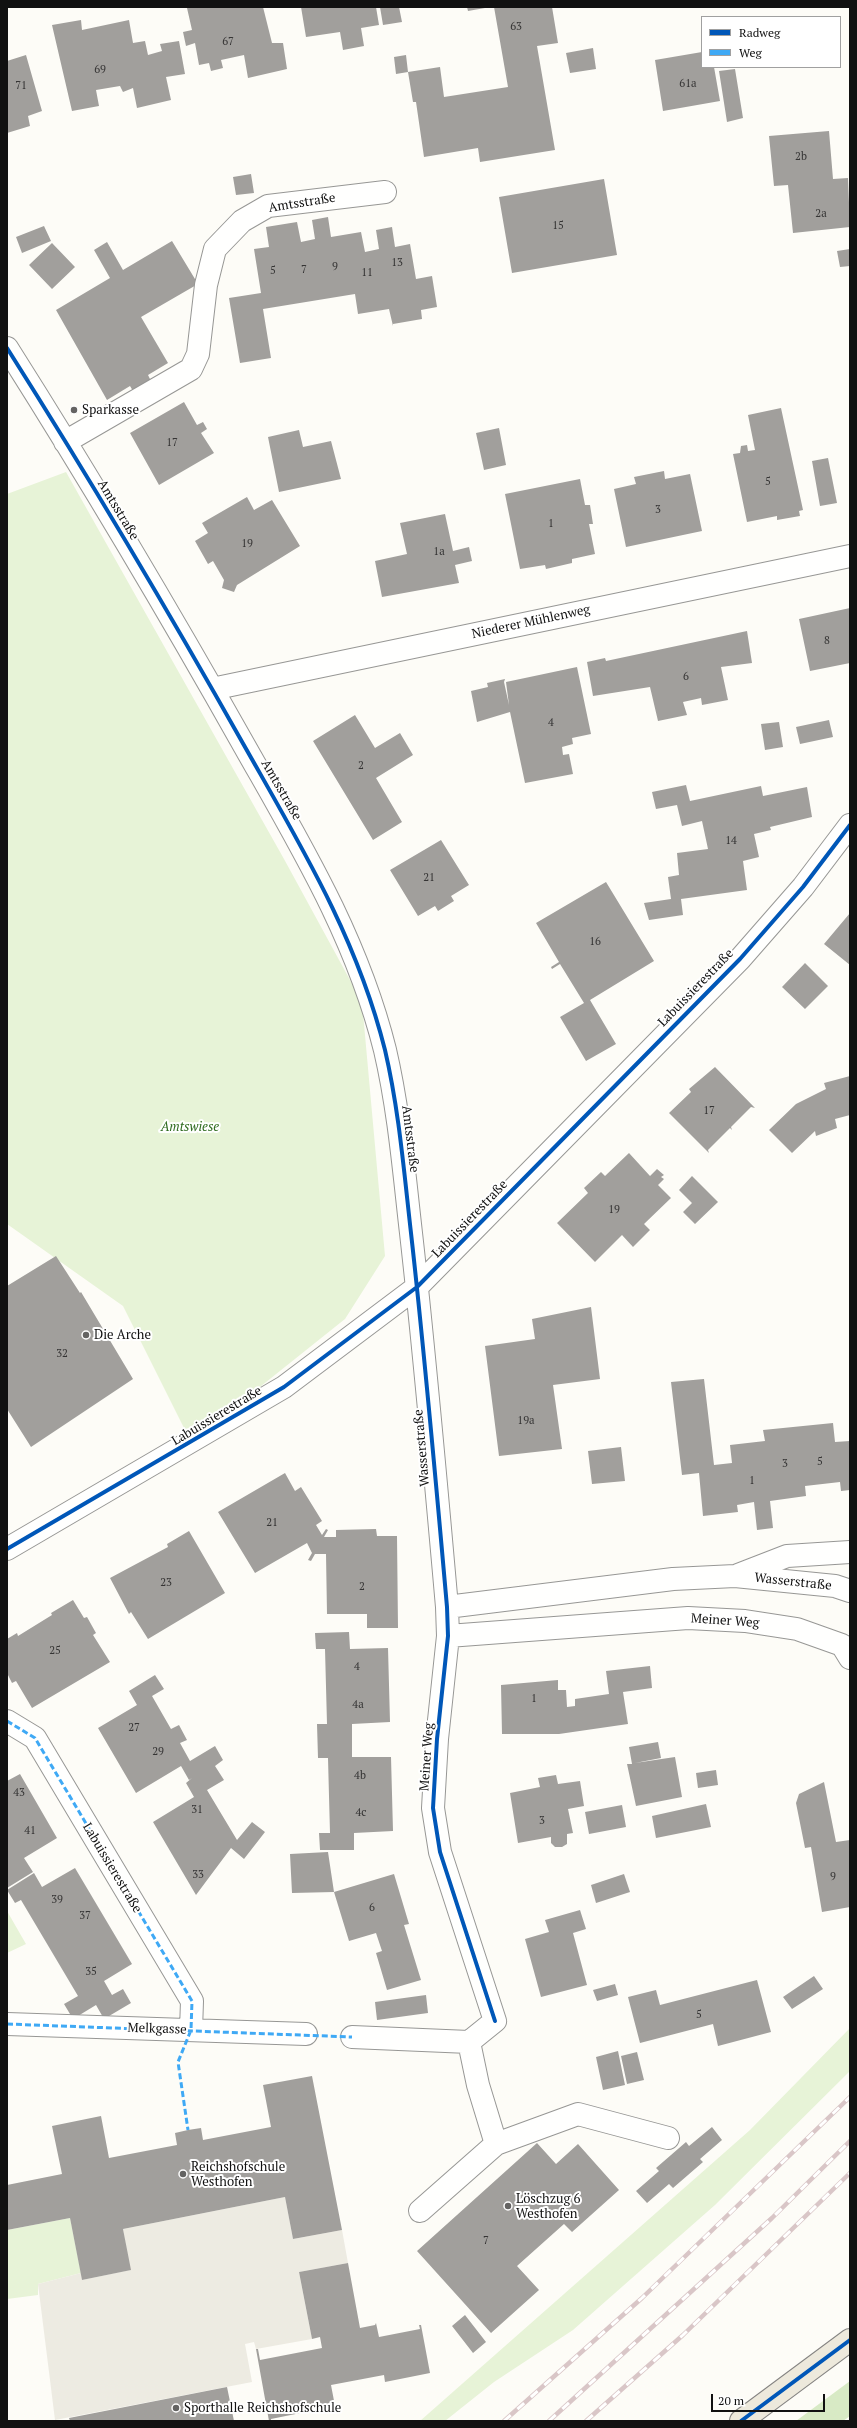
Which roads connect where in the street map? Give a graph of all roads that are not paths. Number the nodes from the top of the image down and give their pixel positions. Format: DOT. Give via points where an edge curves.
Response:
graph roads {
  1 [pos="385,192"];
  2 [pos="7,348"];
  3 [pos="65,442"];
  4 [pos="850,556"];
  5 [pos="212,689"];
  6 [pos="850,825"];
  7 [pos="417,1287"];
  8 [pos="7,1549"];
  9 [pos="850,1552"];
  10 [pos="735,1576"];
  11 [pos="850,1591"];
  12 [pos="447,1606"];
  13 [pos="448,1636"];
  14 [pos="850,1658"];
  15 [pos="7,1721"];
  16 [pos="7,2024"];
  17 [pos="191,2030"];
  18 [pos="306,2034"];
  19 [pos="352,2037"];
  20 [pos="468,2042"];
  21 [pos="668,2138"];
  22 [pos="496,2144"];
  23 [pos="420,2211"];
  24 [pos="850,2340"];
  25 [pos="741,2421"];
  1 -- 3 [label="street, Amtsstraße" via="268,206 242,221 215,249 206,285 198,354 191,369"];
  2 -- 3 [label="street, Amtsstraße"];
  3 -- 5 [label="street, Amtsstraße"];
  4 -- 5 [label="street, Niederer Mühlenweg"];
  5 -- 7 [label="street, Amtsstraße" via="313,866 344,930 369,998 384,1050 396,1109"];
  6 -- 7 [label="street, Labuissierestraße" via="803,887 740,958"];
  7 -- 8 [label="street, Labuissierestraße" via="284,1387"];
  7 -- 12 [label="street, Wasserstraße"];
  9 -- 10 [label="street, Wasserstraße" via="786,1556"];
  10 -- 11 [label="street, Wasserstraße" via="835,1586"];
  10 -- 12 [label="street, Wasserstraße" via="654,1580"];
  12 -- 13 [label="street, Meiner Weg"];
  13 -- 14 [label="street, Meiner Weg" via="688,1618 745,1620 797,1629 842,1645"];
  13 -- 20 [label="street, Meiner Weg" via="437,1739 434,1808 440,1852 495,2021"];
  15 -- 17 [label="street, Labuissierestraße" via="35,1738 192,2001"];
  16 -- 17 [label="street, Melkgasse"];
  17 -- 18 [label="street, Melkgasse"];
  19 -- 20 [label="street"];
  20 -- 22 [label="street"];
  21 -- 22 [label="street" via="578,2114"];
  22 -- 23 [label="street"];
  24 -- 25 [label="main road"];
}
